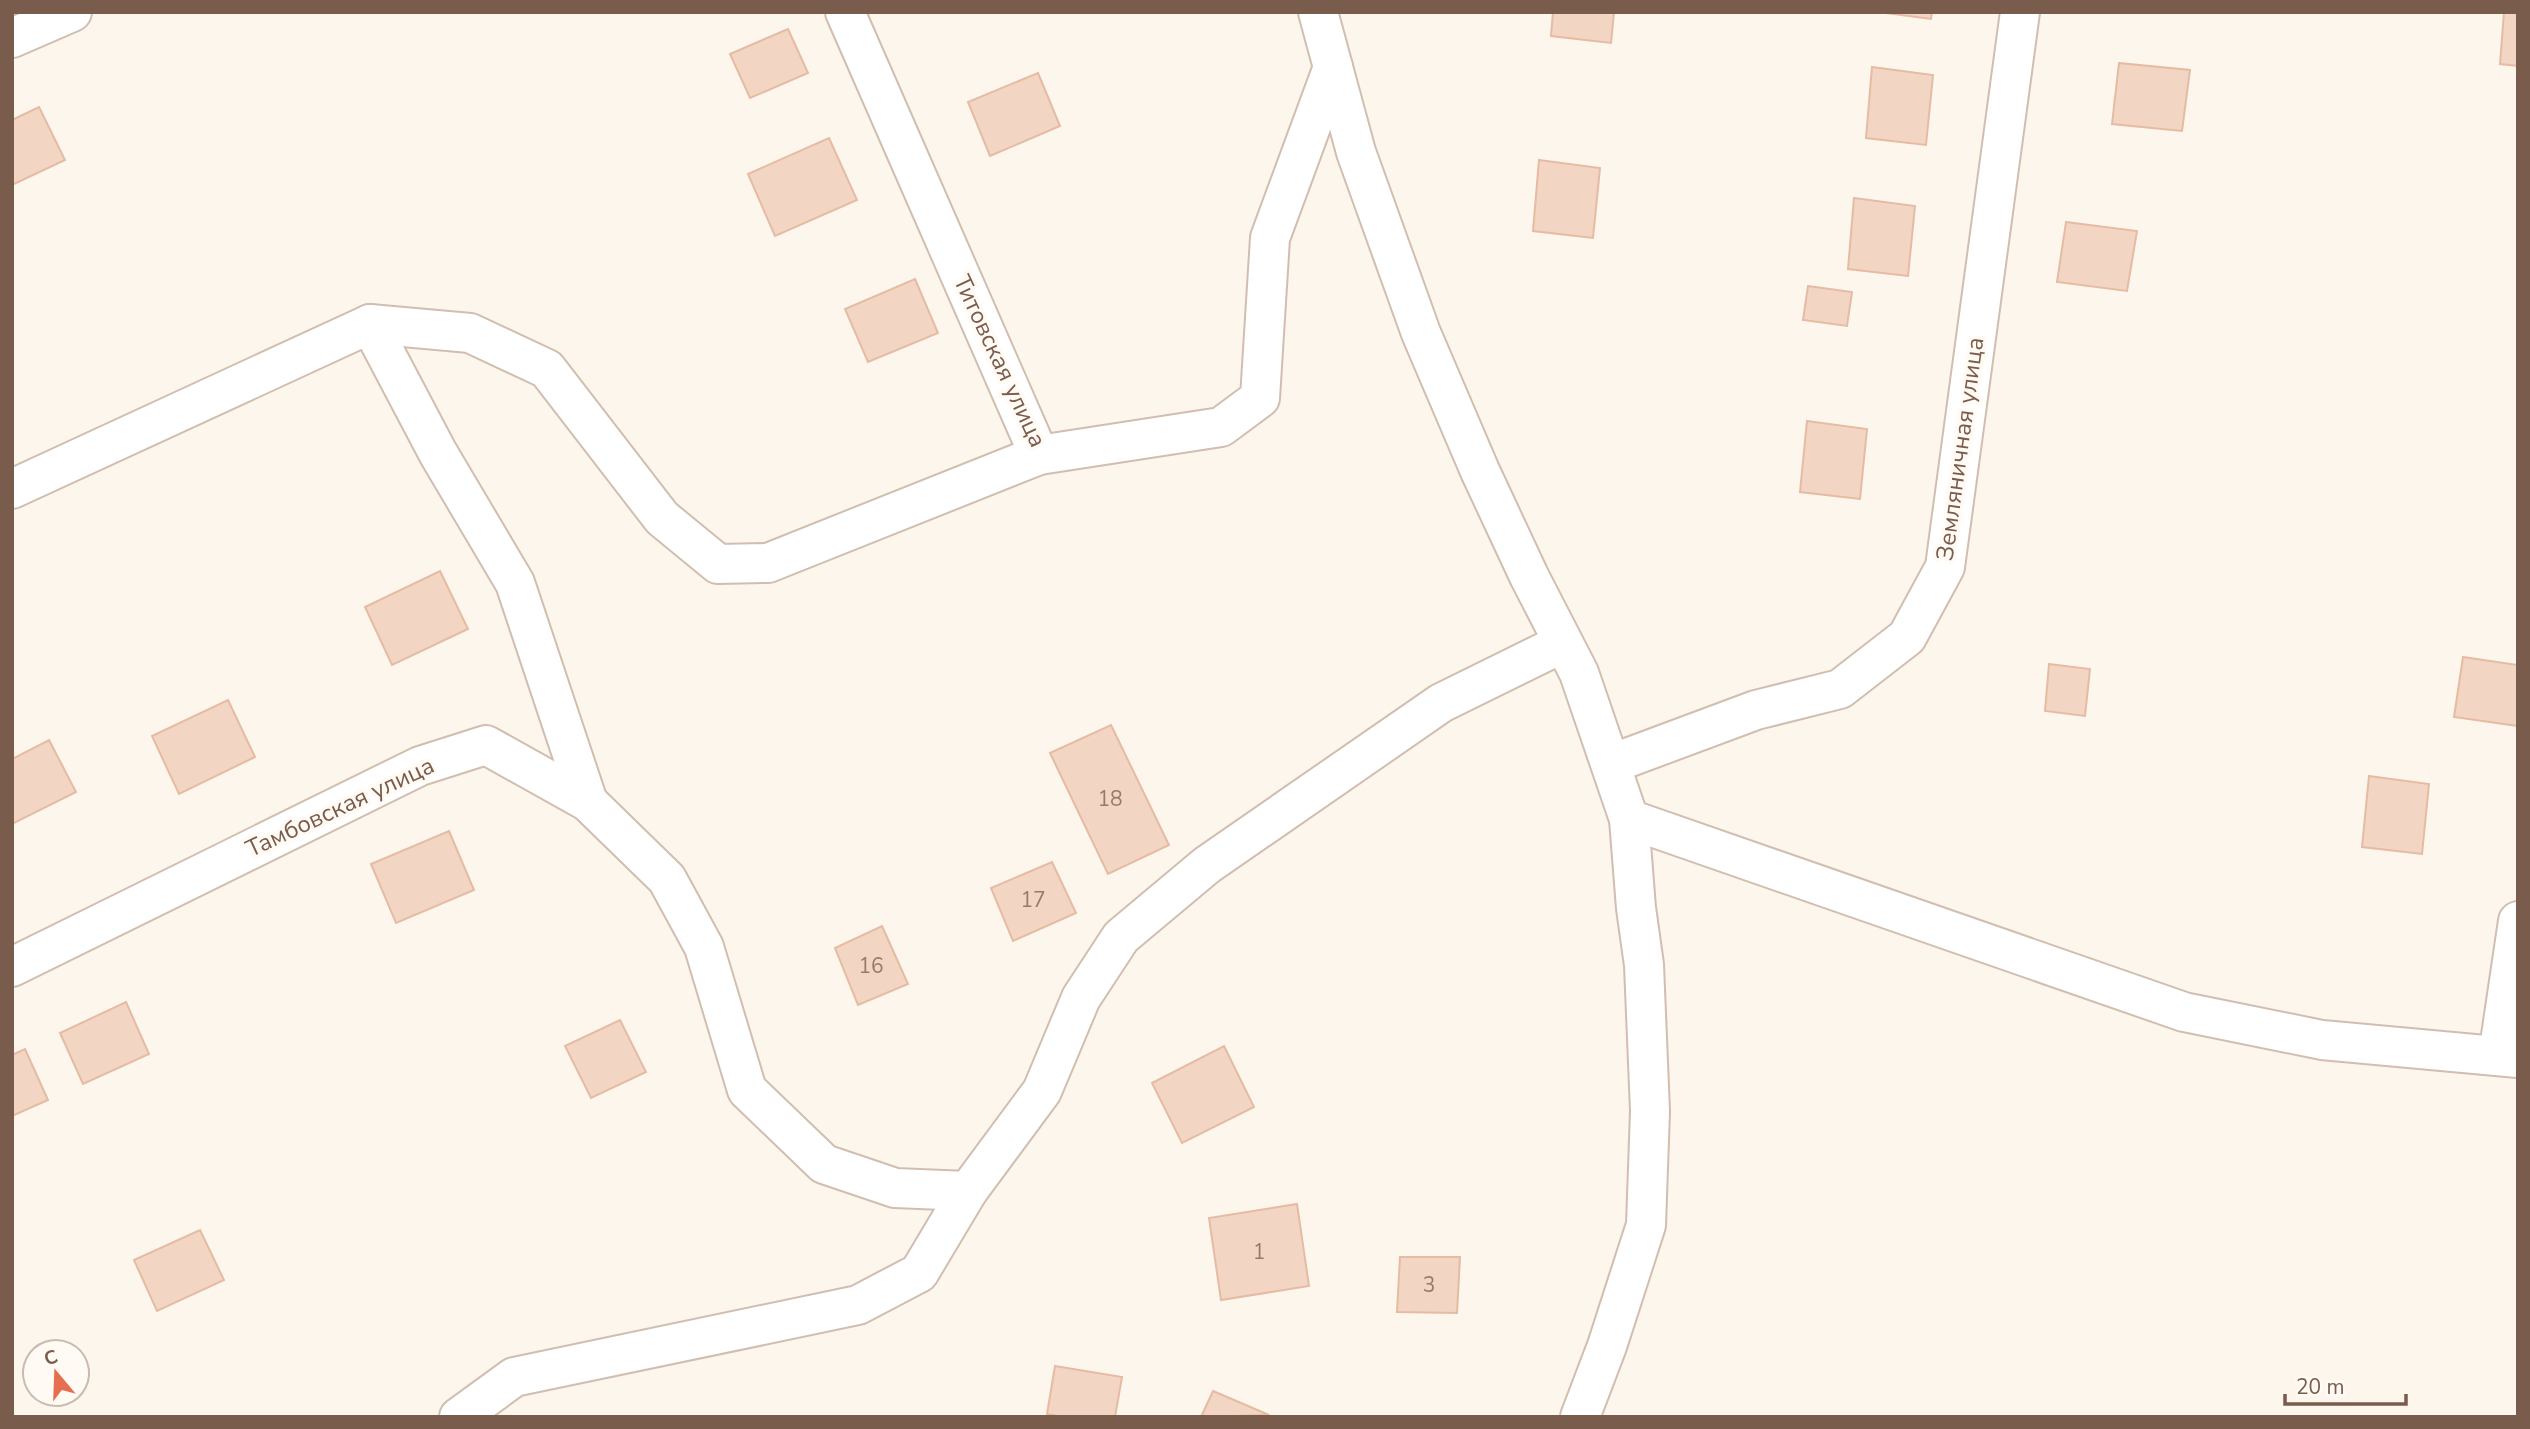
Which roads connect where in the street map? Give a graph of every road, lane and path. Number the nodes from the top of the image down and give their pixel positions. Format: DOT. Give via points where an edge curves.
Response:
graph roads {
  1 [pos="72,12"];
  2 [pos="845,12"];
  3 [pos="1318,12"];
  4 [pos="2020,12"];
  5 [pos="12,38"];
  6 [pos="1332,67"];
  7 [pos="370,324"];
  8 [pos="1039,455"];
  9 [pos="12,489"];
  10 [pos="1563,643"];
  11 [pos="1611,764"];
  12 [pos="588,802"];
  13 [pos="1629,819"];
  14 [pos="2518,921"];
  15 [pos="12,967"];
  16 [pos="2508,1057"];
  17 [pos="968,1191"];
  18 [pos="459,1417"];
  19 [pos="1580,1417"];
  1 -- 5 [label="street"];
  2 -- 8 [label="street, Титовская улица"];
  3 -- 6 [label="street"];
  4 -- 11 [label="street, Земляничная улица" via="1945,567 1933,590 1907,637 1840,689 1756,710"];
  6 -- 8 [label="street, Титовская улица" via="1270,239 1260,398 1221,427"];
  6 -- 10 [label="street" via="1356,152 1420,332 1480,471"];
  7 -- 8 [label="street" via="470,333 547,369 662,519 719,564 768,563"];
  7 -- 9 [label="street"];
  7 -- 12 [label="street" via="438,453 515,583"];
  10 -- 11 [label="street" via="1580,674"];
  10 -- 17 [label="street" via="1441,704 1208,865 1121,937 1081,998 1042,1091"];
  11 -- 13 [label="street"];
  12 -- 15 [label="street, Тамбовская улица" via="486,745 420,766"];
  12 -- 17 [label="street, Тамбовская улица" via="667,879 704,947 747,1090 824,1164 895,1188"];
  13 -- 16 [label="street" via="2184,1012 2322,1040"];
  13 -- 19 [label="street" via="1645,979 1650,1111 1646,1225"];
  14 -- 16 [label="street"];
  17 -- 18 [label="street" via="919,1273 858,1305 514,1377"];
}
